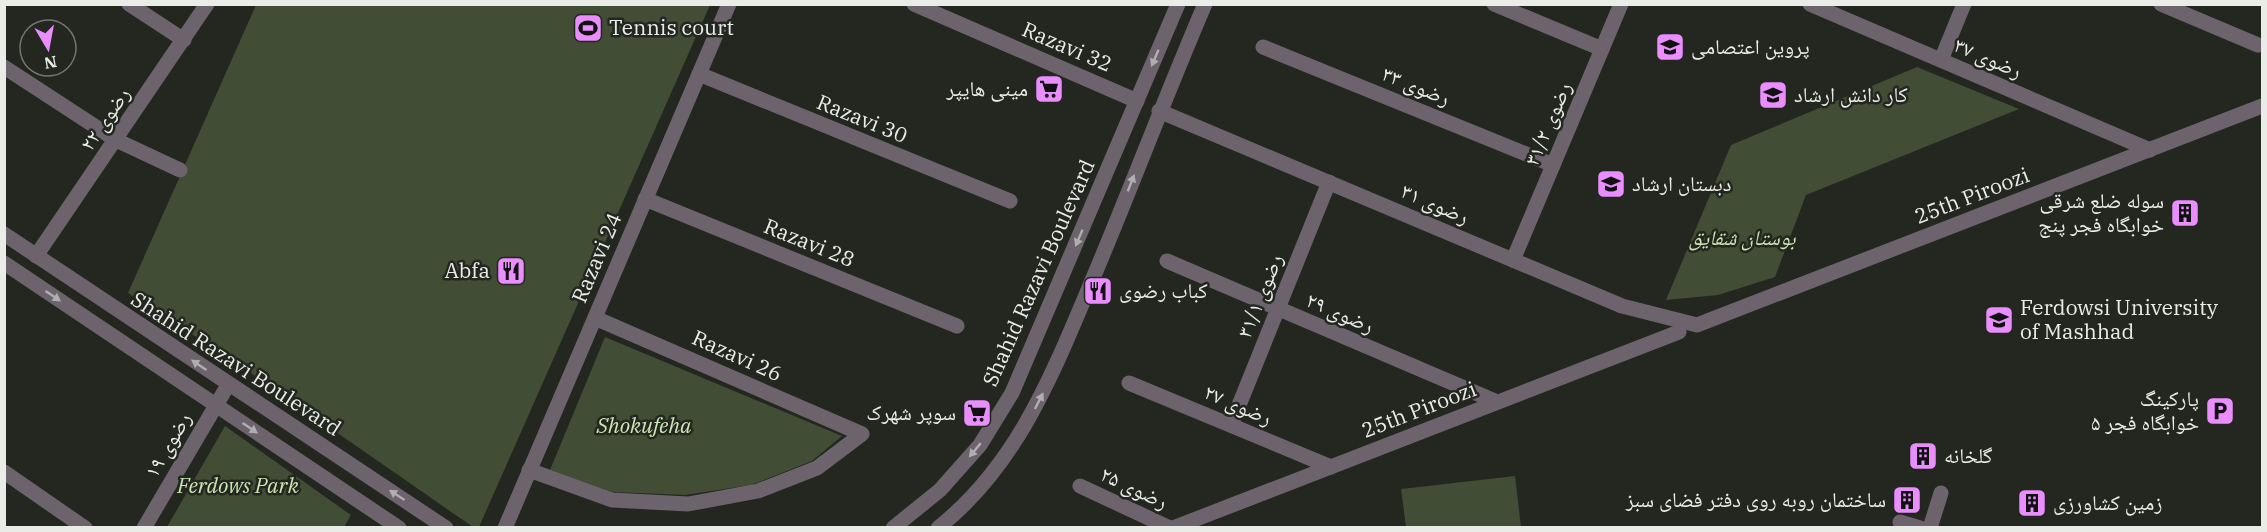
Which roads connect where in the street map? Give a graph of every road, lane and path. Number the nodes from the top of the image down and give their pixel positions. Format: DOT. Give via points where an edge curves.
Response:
graph roads {
  1 [pos="129,4"];
  2 [pos="207,4"];
  3 [pos="729,4"];
  4 [pos="914,4"];
  5 [pos="1178,4"];
  6 [pos="1205,4"];
  7 [pos="1494,4"];
  8 [pos="1621,4"];
  9 [pos="1810,4"];
  10 [pos="1964,4"];
  11 [pos="2162,4"];
  12 [pos="184,40"];
  13 [pos="2258,45"];
  14 [pos="1263,46"];
  15 [pos="1602,49"];
  16 [pos="1941,60"];
  17 [pos="4,68"];
  18 [pos="699,74"];
  19 [pos="1137,100"];
  20 [pos="2262,106"];
  21 [pos="1159,111"];
  22 [pos="117,140"];
  23 [pos="2150,150"];
  24 [pos="1553,165"];
  25 [pos="180,170"];
  26 [pos="1329,182"];
  27 [pos="645,199"];
  28 [pos="1010,201"];
  29 [pos="4,234"];
  30 [pos="36,256"];
  31 [pos="1513,260"];
  32 [pos="1167,261"];
  33 [pos="6,269"];
  34 [pos="1278,309"];
  35 [pos="595,318"];
  36 [pos="1697,325"];
  37 [pos="957,326"];
  38 [pos="1679,332"];
  39 [pos="1129,383"];
  40 [pos="228,385"];
  41 [pos="1497,402"];
  42 [pos="216,405"];
  43 [pos="1231,425"];
  44 [pos="1331,467"];
  45 [pos="529,470"];
  46 [pos="4,472"];
  47 [pos="1080,486"];
  48 [pos="1941,493"];
  49 [pos="1900,522"];
  50 [pos="85,528"];
  51 [pos="144,528"];
  52 [pos="399,528"];
  53 [pos="446,528"];
  54 [pos="505,528"];
  55 [pos="893,528"];
  56 [pos="938,528"];
  57 [pos="1172,528"];
  58 [pos="1920,528"];
  59 [pos="1930,528"];
  1 -- 12 [label="street"];
  2 -- 12 [label="street, رضوی ۲۲"];
  3 -- 18 [label="street, Razavi 24"];
  4 -- 19 [label="street, Razavi 32"];
  5 -- 19 [label="street, Shahid Razavi Boulevard, one-way"];
  6 -- 21 [label="street"];
  7 -- 15 [label="street"];
  8 -- 15 [label="street, رضوی ۳۱/۲"];
  9 -- 16 [label="street, رضوی ۳۷"];
  10 -- 16 [label="street"];
  11 -- 13 [label="street"];
  12 -- 22 [label="street, رضوی ۲۲"];
  14 -- 24 [label="street, رضوی ۳۳"];
  15 -- 24 [label="street, رضوی ۳۱/۲"];
  16 -- 23 [label="street, رضوی ۳۷"];
  17 -- 22 [label="street"];
  18 -- 27 [label="street, Razavi 24"];
  18 -- 28 [label="street, Razavi 30"];
  19 -- 21 [label="street, Razavi 32"];
  19 -- 55 [label="street, Shahid Razavi Boulevard, one-way" via="1012,393 980,445 940,490"];
  20 -- 23 [label="street, 25th Piroozi"];
  21 -- 26 [label="street, رضوی ۳۱"];
  56 -- 21 [label="street, one-way" via="1003,461 1036,406 1110,239"];
  22 -- 25 [label="street"];
  22 -- 30 [label="street, رضوی ۲۲"];
  23 -- 36 [label="street, 25th Piroozi"];
  24 -- 31 [label="street, رضوی ۳۱/۲"];
  26 -- 31 [label="street, رضوی ۳۱"];
  26 -- 34 [label="street, رضوی ۳۱/۱"];
  27 -- 35 [label="street, Razavi 24"];
  27 -- 37 [label="street, Razavi 28"];
  29 -- 30 [label="street, Shahid Razavi Boulevard"];
  40 -- 30 [label="street, Shahid Razavi Boulevard, one-way"];
  31 -- 36 [label="street, رضوی ۳۱" via="1622,306"];
  32 -- 34 [label="street, رضوی ۲۹"];
  33 -- 42 [label="street, Shahid Razavi Boulevard, one-way"];
  34 -- 41 [label="street, رضوی ۲۹"];
  34 -- 43 [label="street, رضوی ۳۱/۱"];
  35 -- 45 [label="street, Razavi 24"];
  35 -- 45 [label="street, Razavi 26" via="862,434 817,468 758,491 688,504 612,500"];
  38 -- 41 [label="street, 25th Piroozi"];
  39 -- 43 [label="street, رضوی ۲۷"];
  40 -- 42 [label="street, رضوی ۱۹"];
  53 -- 40 [label="street, Shahid Razavi Boulevard, one-way"];
  41 -- 44 [label="street, 25th Piroozi"];
  42 -- 51 [label="street, رضوی ۱۹"];
  42 -- 52 [label="street, Shahid Razavi Boulevard, one-way"];
  43 -- 44 [label="street, رضوی ۲۷"];
  44 -- 57 [label="street, 25th Piroozi"];
  45 -- 54 [label="street, Razavi 24"];
  46 -- 50 [label="street"];
  47 -- 57 [label="street, رضوی ۲۵"];
  48 -- 59 [label="street"];
  49 -- 58 [label="street"];
}
